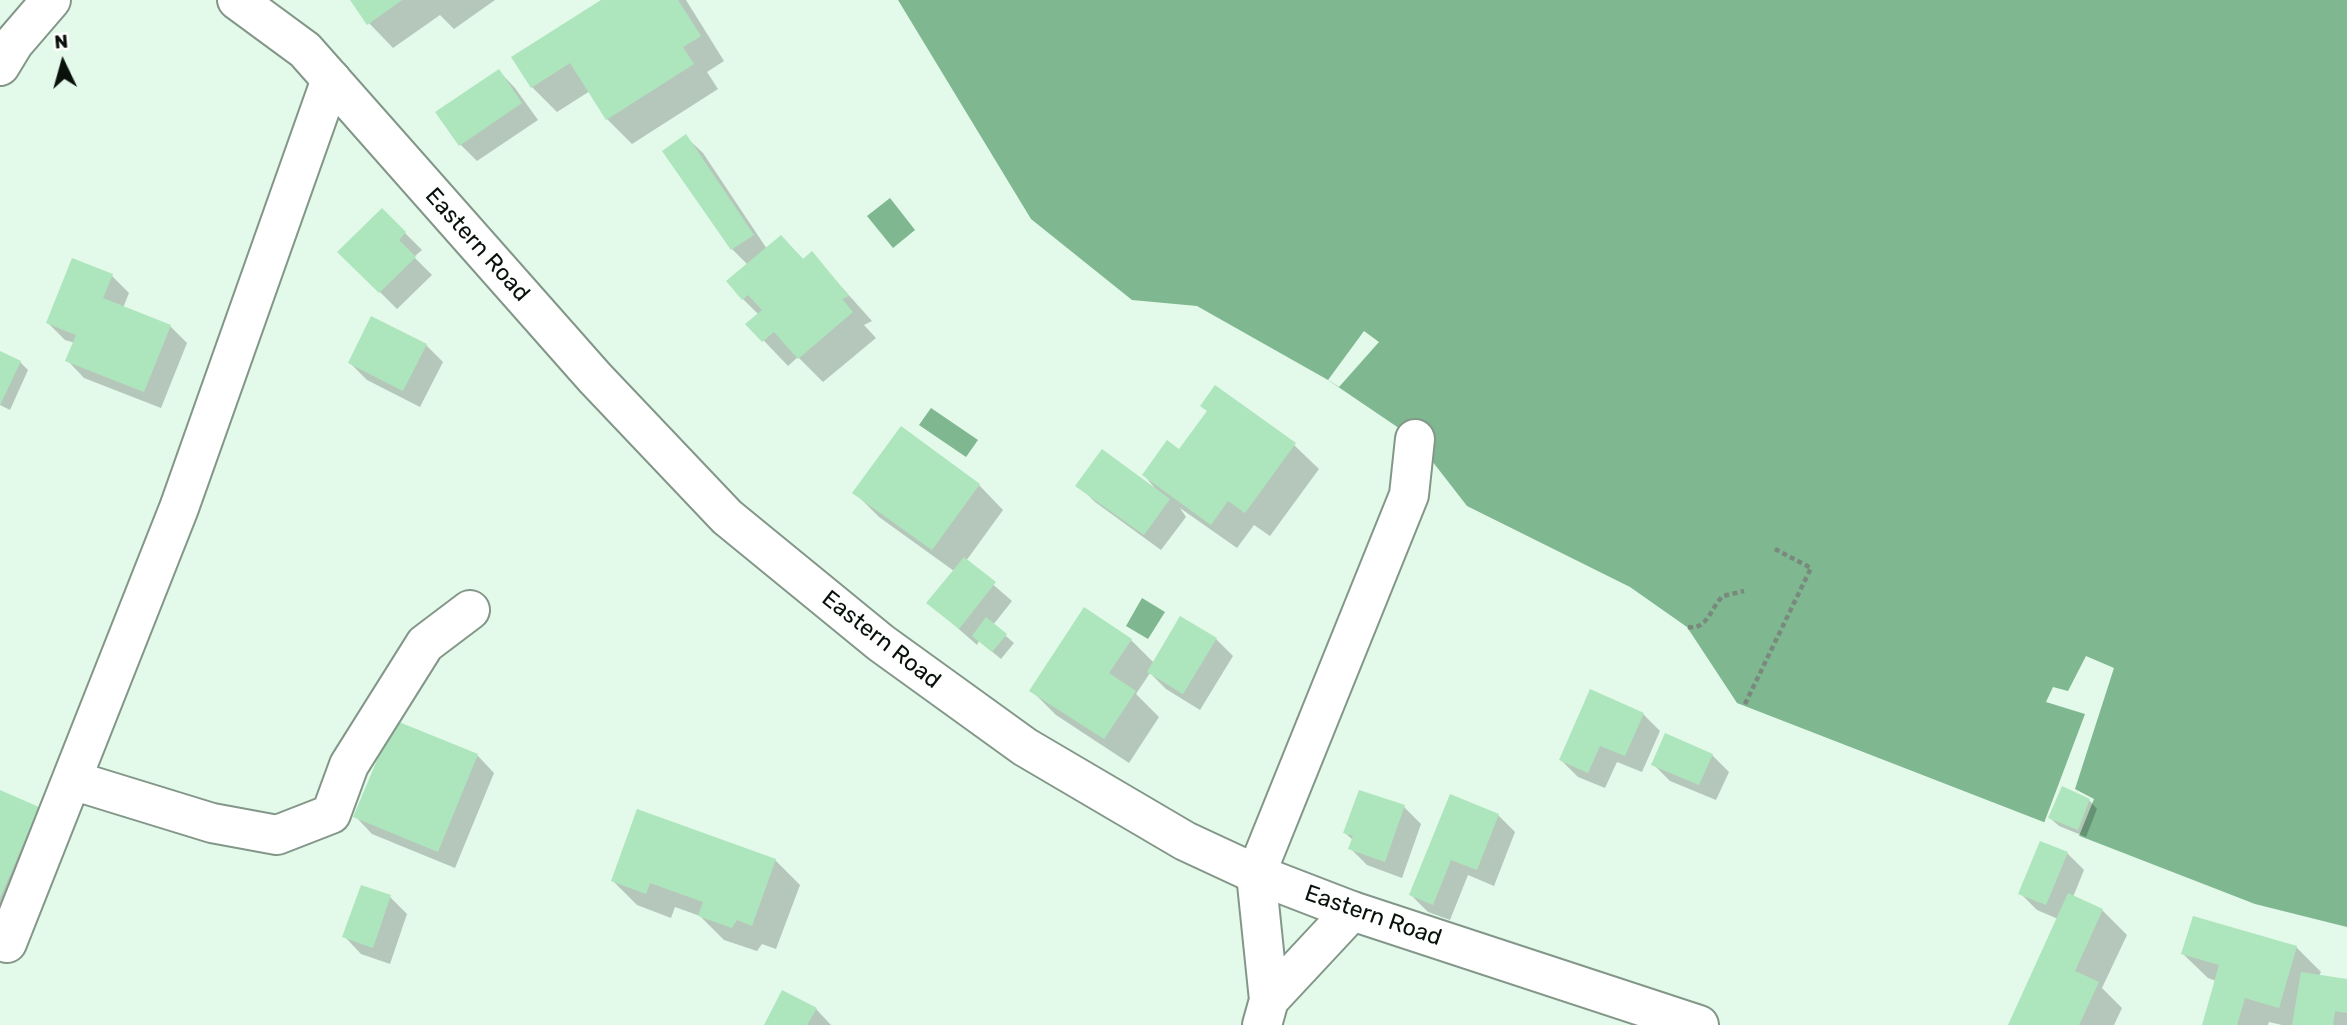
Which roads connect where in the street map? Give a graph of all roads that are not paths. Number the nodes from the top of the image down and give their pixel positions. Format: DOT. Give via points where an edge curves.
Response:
graph roads {
  1 [pos="51,0"];
  2 [pos="237,0"];
  3 [pos="0,66"];
  4 [pos="331,79"];
  5 [pos="1415,439"];
  6 [pos="470,610"];
  7 [pos="72,780"];
  8 [pos="1256,874"];
  9 [pos="1352,911"];
  10 [pos="7,943"];
  11 [pos="1265,1012"];
  12 [pos="1699,1025"];
  1 -- 3 [label="main road"];
  2 -- 4 [label="main road, Eastern Road" via="305,50"];
  4 -- 7 [label="main road" via="179,508"];
  4 -- 8 [label="main road, Eastern Road" via="595,378 727,517 881,643 1025,747 1185,841"];
  5 -- 8 [label="main road" via="1409,495"];
  6 -- 7 [label="main road" via="425,644 349,765 331,814 277,835 212,823"];
  7 -- 10 [label="main road"];
  8 -- 9 [label="main road, Eastern Road"];
  8 -- 11 [label="main road"];
  9 -- 11 [label="main road"];
  9 -- 12 [label="main road, Eastern Road"];
}
